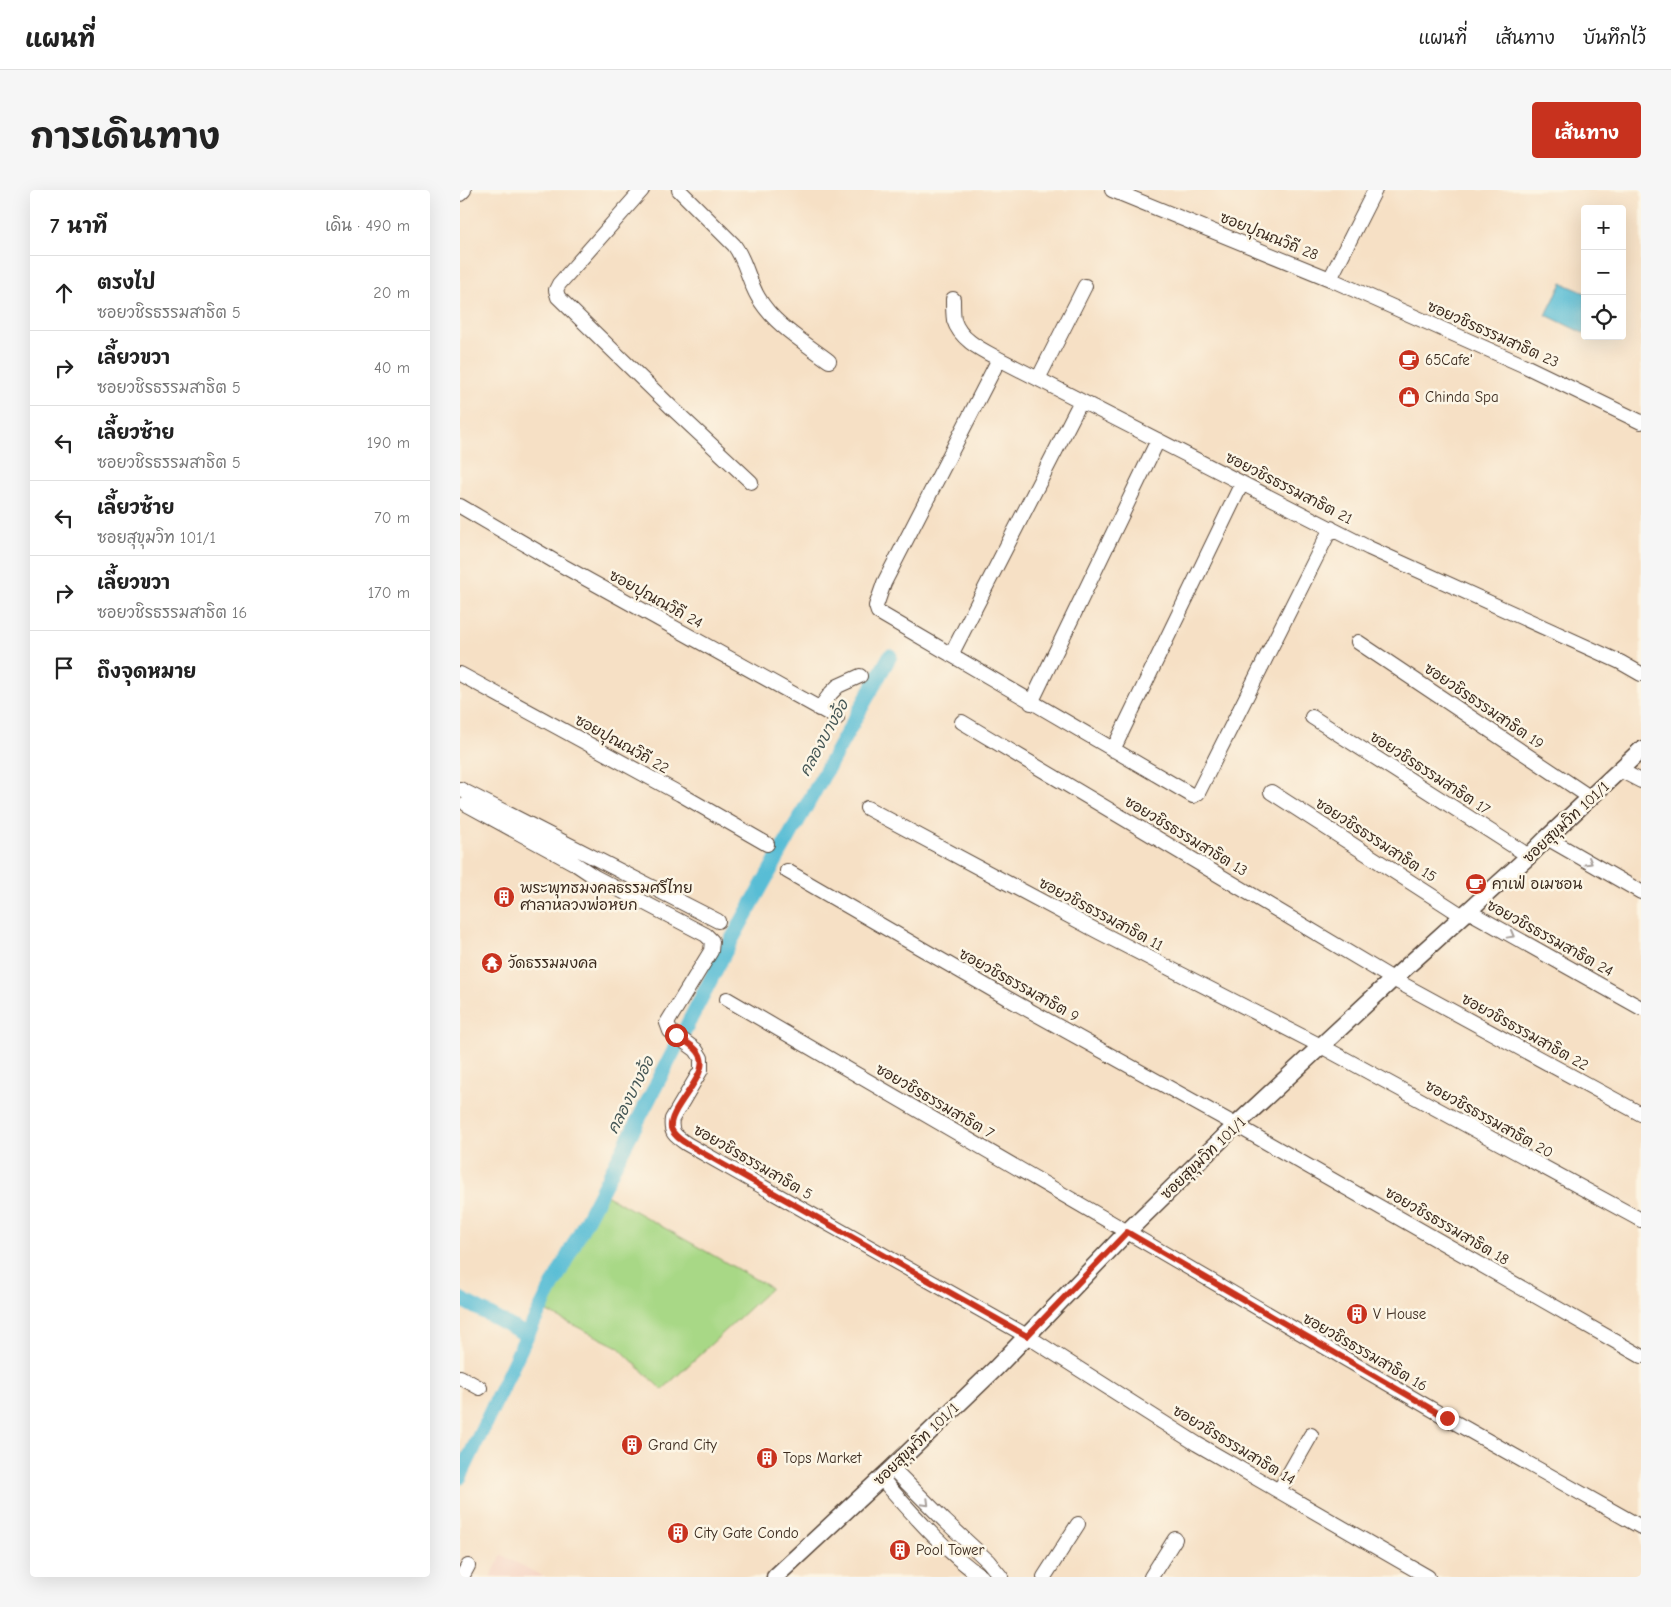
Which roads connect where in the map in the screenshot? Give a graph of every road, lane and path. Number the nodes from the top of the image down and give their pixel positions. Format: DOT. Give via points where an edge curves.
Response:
graph roads {
  1 [pos="464,190"];
  2 [pos="642,190"];
  3 [pos="679,190"];
  4 [pos="1112,190"];
  5 [pos="1375,190"];
  6 [pos="460,194"];
  7 [pos="1330,279"];
  8 [pos="1085,286"];
  9 [pos="953,300"];
  10 [pos="999,359"];
  11 [pos="829,361"];
  12 [pos="1038,379"];
  13 [pos="1081,401"];
  14 [pos="1641,422"];
  15 [pos="1158,440"];
  16 [pos="751,482"];
  17 [pos="1242,483"];
  18 [pos="460,506"];
  19 [pos="1331,528"];
  20 [pos="1358,642"];
  21 [pos="951,655"];
  22 [pos="460,674"];
  23 [pos="1641,674"];
  24 [pos="860,676"];
  25 [pos="1031,702"];
  26 [pos="819,708"];
  27 [pos="1312,717"];
  28 [pos="837,718"];
  29 [pos="962,722"];
  30 [pos="1112,750"];
  31 [pos="1641,750"];
  32 [pos="1620,770"];
  33 [pos="1641,781"];
  34 [pos="460,790"];
  35 [pos="1271,792"];
  36 [pos="1592,798"];
  37 [pos="466,804"];
  38 [pos="867,808"];
  39 [pos="1547,838"];
  40 [pos="767,844"];
  41 [pos="1529,856"];
  42 [pos="787,871"];
  43 [pos="1641,892"];
  44 [pos="1465,913"];
  45 [pos="718,921"];
  46 [pos="1393,979"];
  47 [pos="727,999"];
  48 [pos="1641,1008"];
  49 [pos="1321,1046"];
  50 [pos="1641,1114"];
  51 [pos="1236,1125"];
  52 [pos="1641,1220"];
  53 [pos="1127,1232"];
  54 [pos="1027,1336"];
  55 [pos="1641,1356"];
  56 [pos="460,1377"];
  57 [pos="480,1388"];
  58 [pos="1310,1436"];
  59 [pos="886,1473"];
  60 [pos="1278,1491"];
  61 [pos="1078,1524"];
  62 [pos="1641,1527"];
  63 [pos="1175,1539"];
  64 [pos="775,1577"];
  65 [pos="982,1577"];
  66 [pos="1000,1577"];
  67 [pos="1044,1577"];
  68 [pos="1151,1577"];
  69 [pos="1428,1577"];
  1 -- 6 [label="street"];
  2 -- 16 [label="street" via="559,284 556,290 558,298"];
  3 -- 11 [label="street" via="734,245 758,299 773,317"];
  4 -- 7 [label="street, ซอยปุณณวิถี 28"];
  5 -- 7 [label="street"];
  7 -- 14 [label="street, ซอยวชิรธรรมสาธิต 23"];
  8 -- 12 [label="street"];
  9 -- 10 [label="street, ซอยวชิรธรรมสาธิต 21" via="954,318 960,331"];
  10 -- 12 [label="street, ซอยวชิรธรรมสาธิต 21"];
  10 -- 21 [label="street" via="884,583 876,606 884,617"];
  12 -- 13 [label="street, ซอยวชิรธรรมสาธิต 21"];
  13 -- 15 [label="street, ซอยวชิรธรรมสาธิต 21"];
  13 -- 21 [label="street"];
  15 -- 17 [label="street, ซอยวชิรธรรมสาธิต 21"];
  15 -- 25 [label="street"];
  17 -- 19 [label="street, ซอยวชิรธรรมสาธิต 21"];
  17 -- 30 [label="street"];
  18 -- 26 [label="street, ซอยปุณณวิถี 24"];
  19 -- 23 [label="street, ซอยวชิรธรรมสาธิต 21"];
  19 -- 30 [label="street" via="1198,793 1193,796"];
  20 -- 36 [label="street, ซอยวชิรธรรมสาธิต 19"];
  21 -- 25 [label="street"];
  22 -- 40 [label="street, ซอยปุณณวิถี 22"];
  24 -- 26 [label="street" via="838,686"];
  25 -- 30 [label="street"];
  26 -- 28 [label="street, ซอยปุณณวิถี 24"];
  27 -- 41 [label="street, ซอยวชิรธรรมสาธิต 17"];
  29 -- 46 [label="street, ซอยวชิรธรรมสาธิต 13"];
  31 -- 32 [label="street, ซอยสุขุมวิท 101/1"];
  32 -- 33 [label="street"];
  32 -- 36 [label="street, ซอยสุขุมวิท 101/1"];
  34 -- 45 [label="street"];
  35 -- 44 [label="street, ซอยวชิรธรรมสาธิต 15"];
  36 -- 39 [label="street, ซอยสุขุมวิท 101/1"];
  37 -- 54 [label="street, ซอยวชิรธรรมสาธิต 5" via="712,941 711,951 668,1023 670,1031 702,1058 701,1070 672,1119 671,1128 676,1136"];
  38 -- 49 [label="street, ซอยวชิรธรรมสาธิต 11" via="1098,932"];
  39 -- 41 [label="street, ซอยสุขุมวิท 101/1"];
  39 -- 43 [label="street, one-way"];
  41 -- 44 [label="street, ซอยสุขุมวิท 101/1"];
  42 -- 51 [label="street, ซอยวชิรธรรมสาธิต 9"];
  44 -- 46 [label="street, ซอยสุขุมวิท 101/1"];
  44 -- 48 [label="street, ซอยวชิรธรรมสาธิต 24, one-way"];
  46 -- 49 [label="street, ซอยสุขุมวิท 101/1"];
  46 -- 50 [label="street, ซอยวชิรธรรมสาธิต 22"];
  47 -- 53 [label="street, ซอยวชิรธรรมสาธิต 7"];
  49 -- 51 [label="street, ซอยสุขุมวิท 101/1"];
  49 -- 52 [label="street, ซอยวชิรธรรมสาธิต 20"];
  51 -- 53 [label="street, ซอยสุขุมวิท 101/1"];
  51 -- 55 [label="street, ซอยวชิรธรรมสาธิต 18"];
  53 -- 54 [label="street, ซอยสุขุมวิท 101/1"];
  53 -- 62 [label="street, ซอยวชิรธรรมสาธิต 16"];
  54 -- 59 [label="street, ซอยสุขุมวิท 101/1"];
  54 -- 60 [label="street, ซอยวชิรธรรมสาธิต 14" via="1197,1444"];
  56 -- 57 [label="street"];
  58 -- 60 [label="street"];
  59 -- 64 [label="street, ซอยสุขุมวิท 101/1"];
  59 -- 65 [label="street" via="929,1531"];
  59 -- 66 [label="street, one-way" via="988,1561"];
  60 -- 69 [label="street, ซอยวชิรธรรมสาธิต 14"];
  61 -- 67 [label="street"];
  63 -- 68 [label="street"];
}
